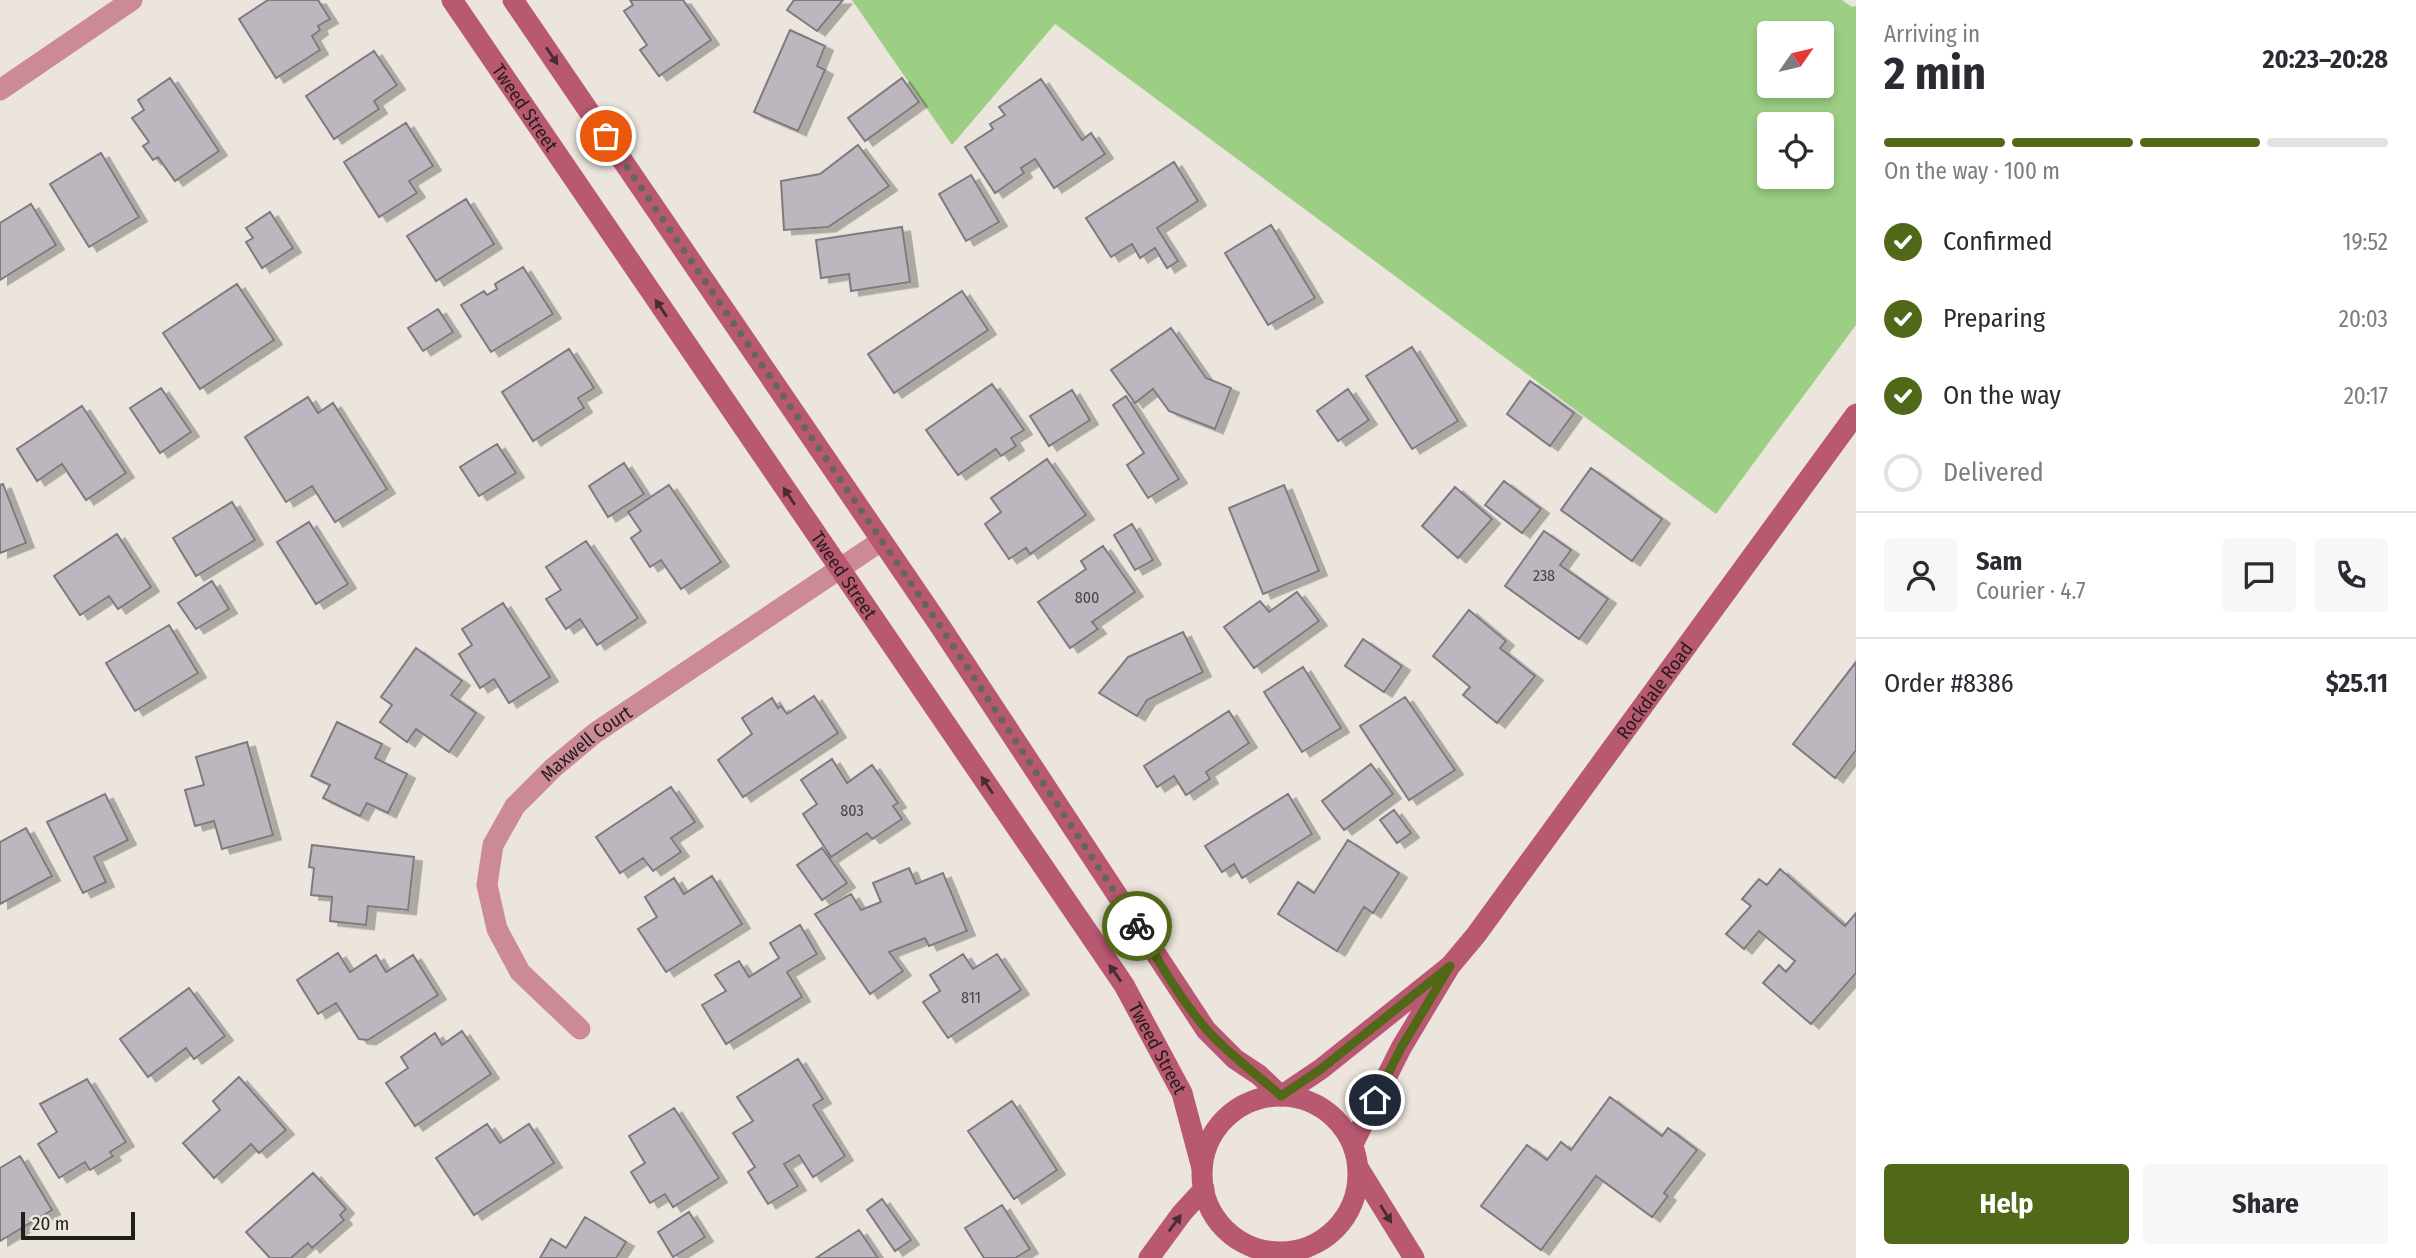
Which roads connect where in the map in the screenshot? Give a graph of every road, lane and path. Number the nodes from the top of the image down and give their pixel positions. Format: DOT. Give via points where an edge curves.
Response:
graph roads {
  1 [pos="132,0"];
  2 [pos="452,0"];
  3 [pos="513,0"];
  4 [pos="0,90"];
  5 [pos="1856,414"];
  6 [pos="881,541"];
  7 [pos="839,569"];
  8 [pos="1450,966"];
  9 [pos="580,1029"];
  10 [pos="1281,1096"];
  11 [pos="1353,1144"];
  12 [pos="1359,1169"];
  13 [pos="1203,1178"];
  14 [pos="1305,1248"];
  15 [pos="1260,1255"];
  16 [pos="1149,1258"];
  17 [pos="1325,1258"];
  18 [pos="1414,1258"];
  1 -- 4 [label="street"];
  7 -- 2 [label="main road, Tweed Street, one-way"];
  3 -- 6 [label="main road, one-way"];
  5 -- 8 [label="main road, Rockdale Road"];
  6 -- 7 [label="street, Maxwell Court"];
  6 -- 10 [label="main road" via="1206,1030"];
  7 -- 9 [label="street, Maxwell Court" via="595,733 515,806 493,845 487,885 497,929 520,972"];
  13 -- 7 [label="main road, Tweed Street, one-way" via="1182,1093 1124,985"];
  8 -- 10 [label="main road, Rockdale Road"];
  8 -- 11 [label="main road, Rockdale Road" via="1401,1048"];
  10 -- 11 [label="main road" via="1304,1099 1324,1109"];
  10 -- 13 [label="main road" via="1258,1099 1219,1125 1208,1145"];
  11 -- 12 [label="main road"];
  12 -- 14 [label="main road" via="1356,1195 1345,1218 1328,1236"];
  12 -- 18 [label="main road, one-way"];
  13 -- 15 [label="main road" via="1212,1211 1226,1230"];
  16 -- 13 [label="main road, one-way"];
  14 -- 15 [label="main road"];
  14 -- 17 [label="main road"];
}
